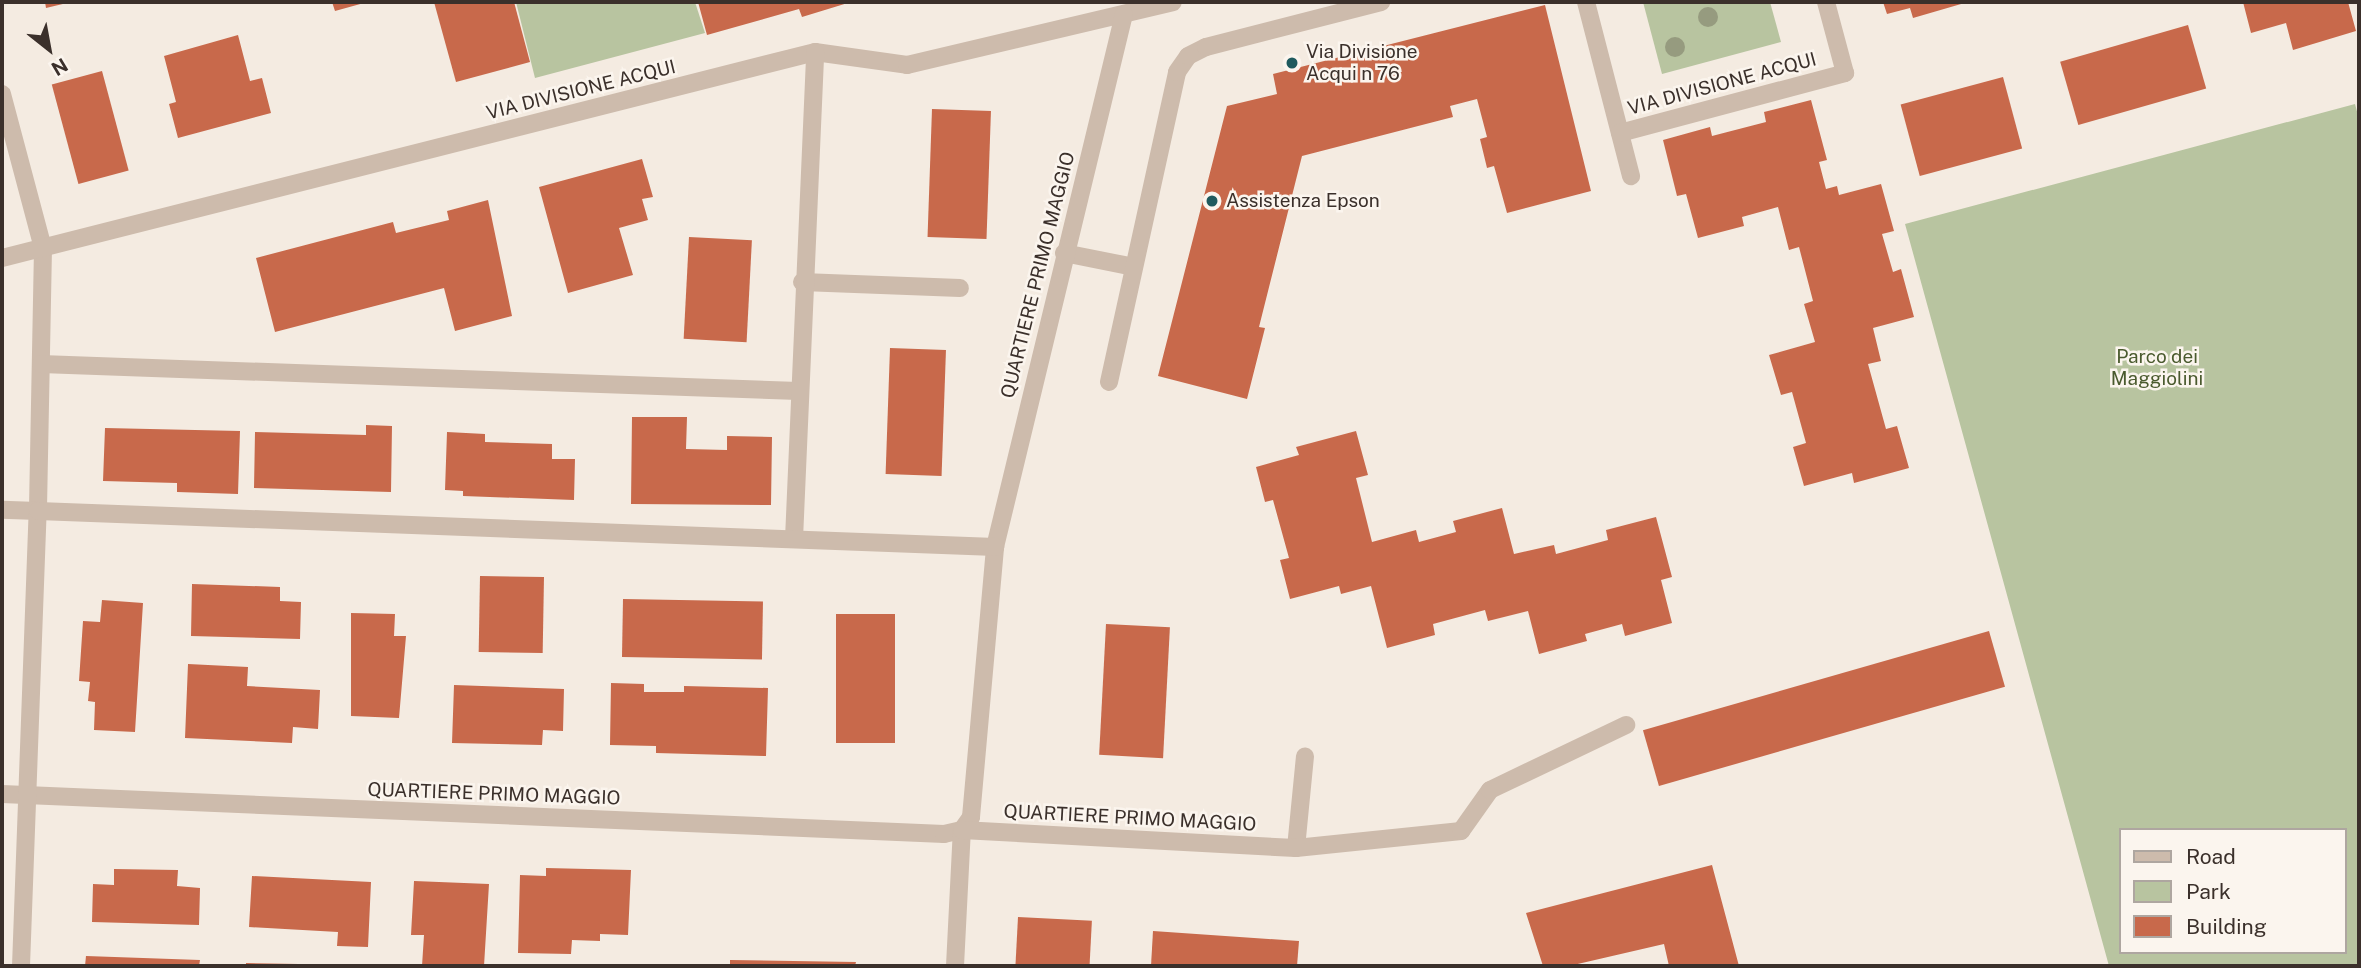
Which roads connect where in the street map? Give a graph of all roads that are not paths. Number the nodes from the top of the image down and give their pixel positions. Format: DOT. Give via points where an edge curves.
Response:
graph roads {
  1 [pos="1173,2"];
  2 [pos="1381,2"];
  3 [pos="1586,2"];
  4 [pos="1826,2"];
  5 [pos="1316,10"];
  6 [pos="1124,14"];
  7 [pos="815,52"];
  8 [pos="2,94"];
  9 [pos="1620,133"];
  10 [pos="1631,176"];
  11 [pos="43,248"];
  12 [pos="1064,253"];
  13 [pos="2,258"];
  14 [pos="1134,267"];
  15 [pos="802,282"];
  16 [pos="960,288"];
  17 [pos="41,364"];
  18 [pos="1109,382"];
  19 [pos="799,391"];
  20 [pos="2,510"];
  21 [pos="38,511"];
  22 [pos="794,539"];
  23 [pos="995,547"];
  24 [pos="1626,725"];
  25 [pos="1305,756"];
  26 [pos="2,794"];
  27 [pos="25,795"];
  28 [pos="962,830"];
  29 [pos="1296,848"];
  30 [pos="21,966"];
  31 [pos="955,966"];
  1 -- 6 [label="street, VIA DIVISIONE ACQUI"];
  2 -- 5 [label="street"];
  3 -- 9 [label="street, VIA DIVISIONE ACQUI"];
  4 -- 9 [label="street, VIA DIVISIONE ACQUI" via="1845,73"];
  5 -- 14 [label="street" via="1188,56 1177,72"];
  6 -- 7 [label="street, VIA DIVISIONE ACQUI" via="907,65"];
  6 -- 12 [label="street, QUARTIERE PRIMO MAGGIO"];
  7 -- 11 [label="street, VIA DIVISIONE ACQUI"];
  7 -- 15 [label="street"];
  8 -- 11 [label="street"];
  9 -- 10 [label="street, VIA DIVISIONE ACQUI"];
  11 -- 13 [label="street, VIA DIVISIONE ACQUI"];
  11 -- 17 [label="street"];
  12 -- 14 [label="street"];
  12 -- 23 [label="street, QUARTIERE PRIMO MAGGIO"];
  14 -- 18 [label="street"];
  15 -- 16 [label="street"];
  15 -- 19 [label="street"];
  17 -- 19 [label="street"];
  17 -- 21 [label="street"];
  19 -- 22 [label="street"];
  20 -- 21 [label="street"];
  21 -- 22 [label="street"];
  21 -- 27 [label="street"];
  22 -- 23 [label="street"];
  23 -- 28 [label="street, QUARTIERE PRIMO MAGGIO" via="971,817"];
  24 -- 29 [label="street, QUARTIERE PRIMO MAGGIO" via="1490,790 1461,831"];
  25 -- 29 [label="street"];
  26 -- 27 [label="street, QUARTIERE PRIMO MAGGIO"];
  27 -- 28 [label="street, QUARTIERE PRIMO MAGGIO" via="944,834"];
  27 -- 30 [label="street"];
  28 -- 29 [label="street, QUARTIERE PRIMO MAGGIO"];
  28 -- 31 [label="street, QUARTIERE PRIMO MAGGIO"];
}
